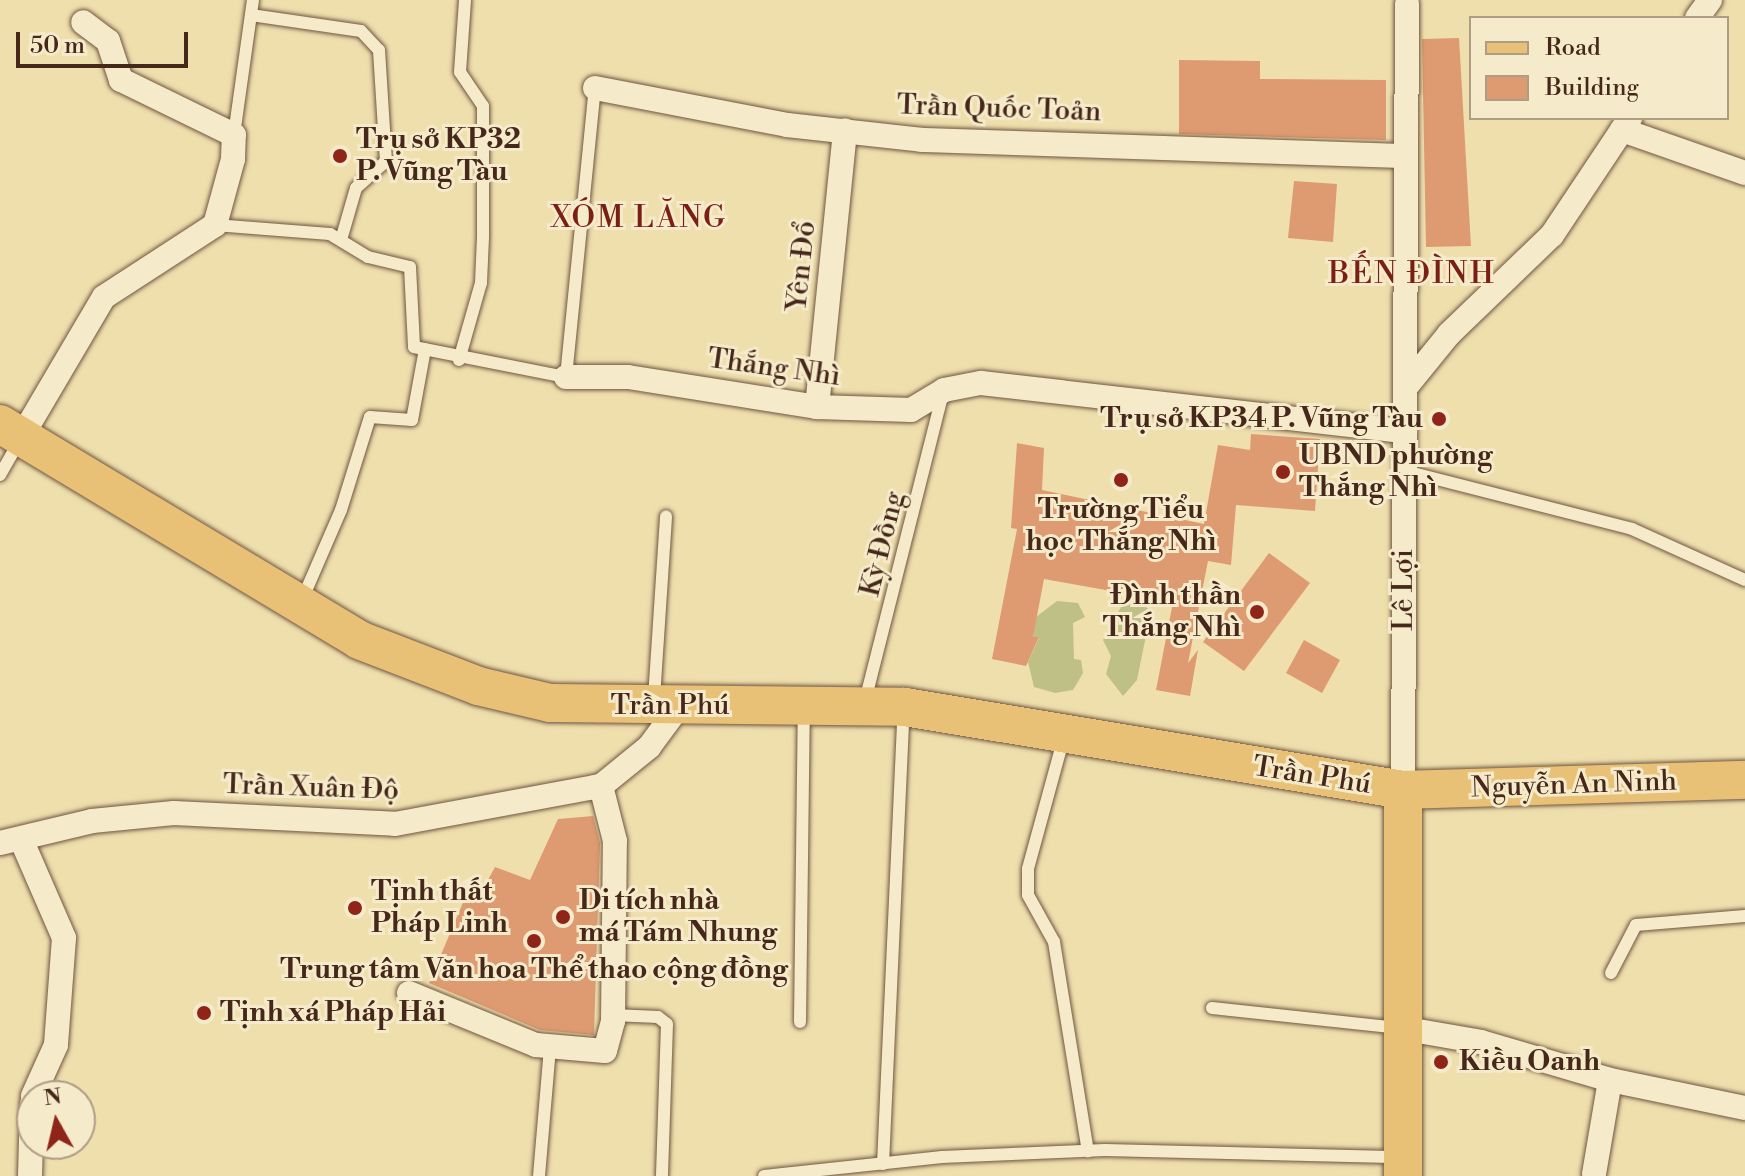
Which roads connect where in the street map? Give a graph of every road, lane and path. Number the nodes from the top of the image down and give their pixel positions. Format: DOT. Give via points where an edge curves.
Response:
graph roads {
  1 [pos="253,0"];
  2 [pos="465,0"];
  3 [pos="1407,4"];
  4 [pos="251,15"];
  5 [pos="83,22"];
  6 [pos="595,88"];
  7 [pos="1626,124"];
  8 [pos="845,130"];
  9 [pos="234,135"];
  10 [pos="1405,156"];
  11 [pos="1745,173"];
  12 [pos="215,225"];
  13 [pos="341,240"];
  14 [pos="425,349"];
  15 [pos="459,360"];
  16 [pos="566,377"];
  17 [pos="1406,387"];
  18 [pos="944,390"];
  19 [pos="817,407"];
  20 [pos="11,430"];
  21 [pos="1405,431"];
  22 [pos="1405,471"];
  23 [pos="0,475"];
  24 [pos="666,516"];
  25 [pos="1745,580"];
  26 [pos="299,606"];
  27 [pos="667,705"];
  28 [pos="804,706"];
  29 [pos="905,707"];
  30 [pos="864,708"];
  31 [pos="1064,733"];
  32 [pos="1745,780"];
  33 [pos="601,786"];
  34 [pos="1403,790"];
  35 [pos="10,841"];
  36 [pos="1745,916"];
  37 [pos="1611,973"];
  38 [pos="409,993"];
  39 [pos="1212,1008"];
  40 [pos="613,1015"];
  41 [pos="800,1022"];
  42 [pos="1401,1028"];
  43 [pos="550,1048"];
  44 [pos="40,1080"];
  45 [pos="1610,1080"];
  46 [pos="1745,1108"];
  47 [pos="1088,1151"];
  48 [pos="883,1164"];
  49 [pos="1403,1166"];
  50 [pos="1594,1174"];
  51 [pos="539,1176"];
  52 [pos="662,1176"];
  53 [pos="764,1176"];
  1 -- 4 [label="lane"];
  2 -- 15 [label="lane" via="460,72 483,106 483,237 481,283"];
  3 -- 10 [label="street, Lê Lợi"];
  4 -- 9 [label="lane"];
  4 -- 13 [label="lane" via="361,31 379,50 386,161 356,188"];
  5 -- 9 [label="street" via="108,41 121,80"];
  6 -- 8 [label="street, Trần Quốc Toản"];
  6 -- 16 [label="lane"];
  7 -- 11 [label="street"];
  7 -- 17 [label="street" via="1552,235 1449,334"];
  8 -- 10 [label="street, Trần Quốc Toản" via="922,140"];
  8 -- 19 [label="street, Yên Đổ"];
  9 -- 12 [label="street"];
  10 -- 17 [label="street, Lê Lợi"];
  12 -- 13 [label="lane" via="330,234"];
  12 -- 20 [label="street" via="104,297"];
  13 -- 14 [label="lane" via="368,257 410,267 414,347"];
  14 -- 15 [label="lane, Thắng Nhì"];
  14 -- 26 [label="lane" via="412,420 370,417 341,510"];
  15 -- 16 [label="lane, Thắng Nhì"];
  16 -- 19 [label="street, Thắng Nhì" via="628,377"];
  17 -- 21 [label="street, Lê Lợi"];
  18 -- 19 [label="street, Thắng Nhì" via="911,410"];
  18 -- 21 [label="street, Thắng Nhì" via="981,383"];
  18 -- 30 [label="lane, Kỳ Đồng"];
  20 -- 23 [label="lane"];
  20 -- 26 [label="main road, Trần Phú"];
  21 -- 22 [label="street, Lê Lợi"];
  22 -- 25 [label="lane" via="1632,529"];
  22 -- 34 [label="street, Lê Lợi"];
  24 -- 27 [label="lane"];
  26 -- 27 [label="main road, Trần Phú" via="359,640 478,686 550,703"];
  27 -- 28 [label="main road, Trần Phú"];
  27 -- 33 [label="street, Trần Xuân Độ" via="649,747"];
  28 -- 30 [label="main road, Trần Phú"];
  28 -- 41 [label="lane"];
  29 -- 30 [label="main road, Trần Phú"];
  29 -- 31 [label="main road, Trần Phú"];
  29 -- 48 [label="lane"];
  31 -- 34 [label="main road, Trần Phú"];
  31 -- 47 [label="lane" via="1028,869 1028,895 1054,942"];
  32 -- 34 [label="main road, Nguyễn An Ninh"];
  33 -- 35 [label="street, Trần Xuân Độ" via="395,824 174,813 92,821"];
  33 -- 40 [label="street" via="615,841"];
  34 -- 42 [label="main road, Lê Lợi"];
  35 -- 44 [label="street" via="64,938 56,1045"];
  36 -- 37 [label="lane" via="1636,925"];
  38 -- 43 [label="street"];
  39 -- 42 [label="lane"];
  40 -- 43 [label="street" via="603,1053"];
  40 -- 52 [label="lane" via="658,1017 667,1024"];
  42 -- 45 [label="street" via="1481,1042"];
  42 -- 49 [label="main road, Lê Lợi"];
  43 -- 51 [label="lane"];
  45 -- 46 [label="street"];
  45 -- 50 [label="street"];
  47 -- 48 [label="lane"];
  47 -- 49 [label="lane"];
  48 -- 53 [label="lane"];
}
